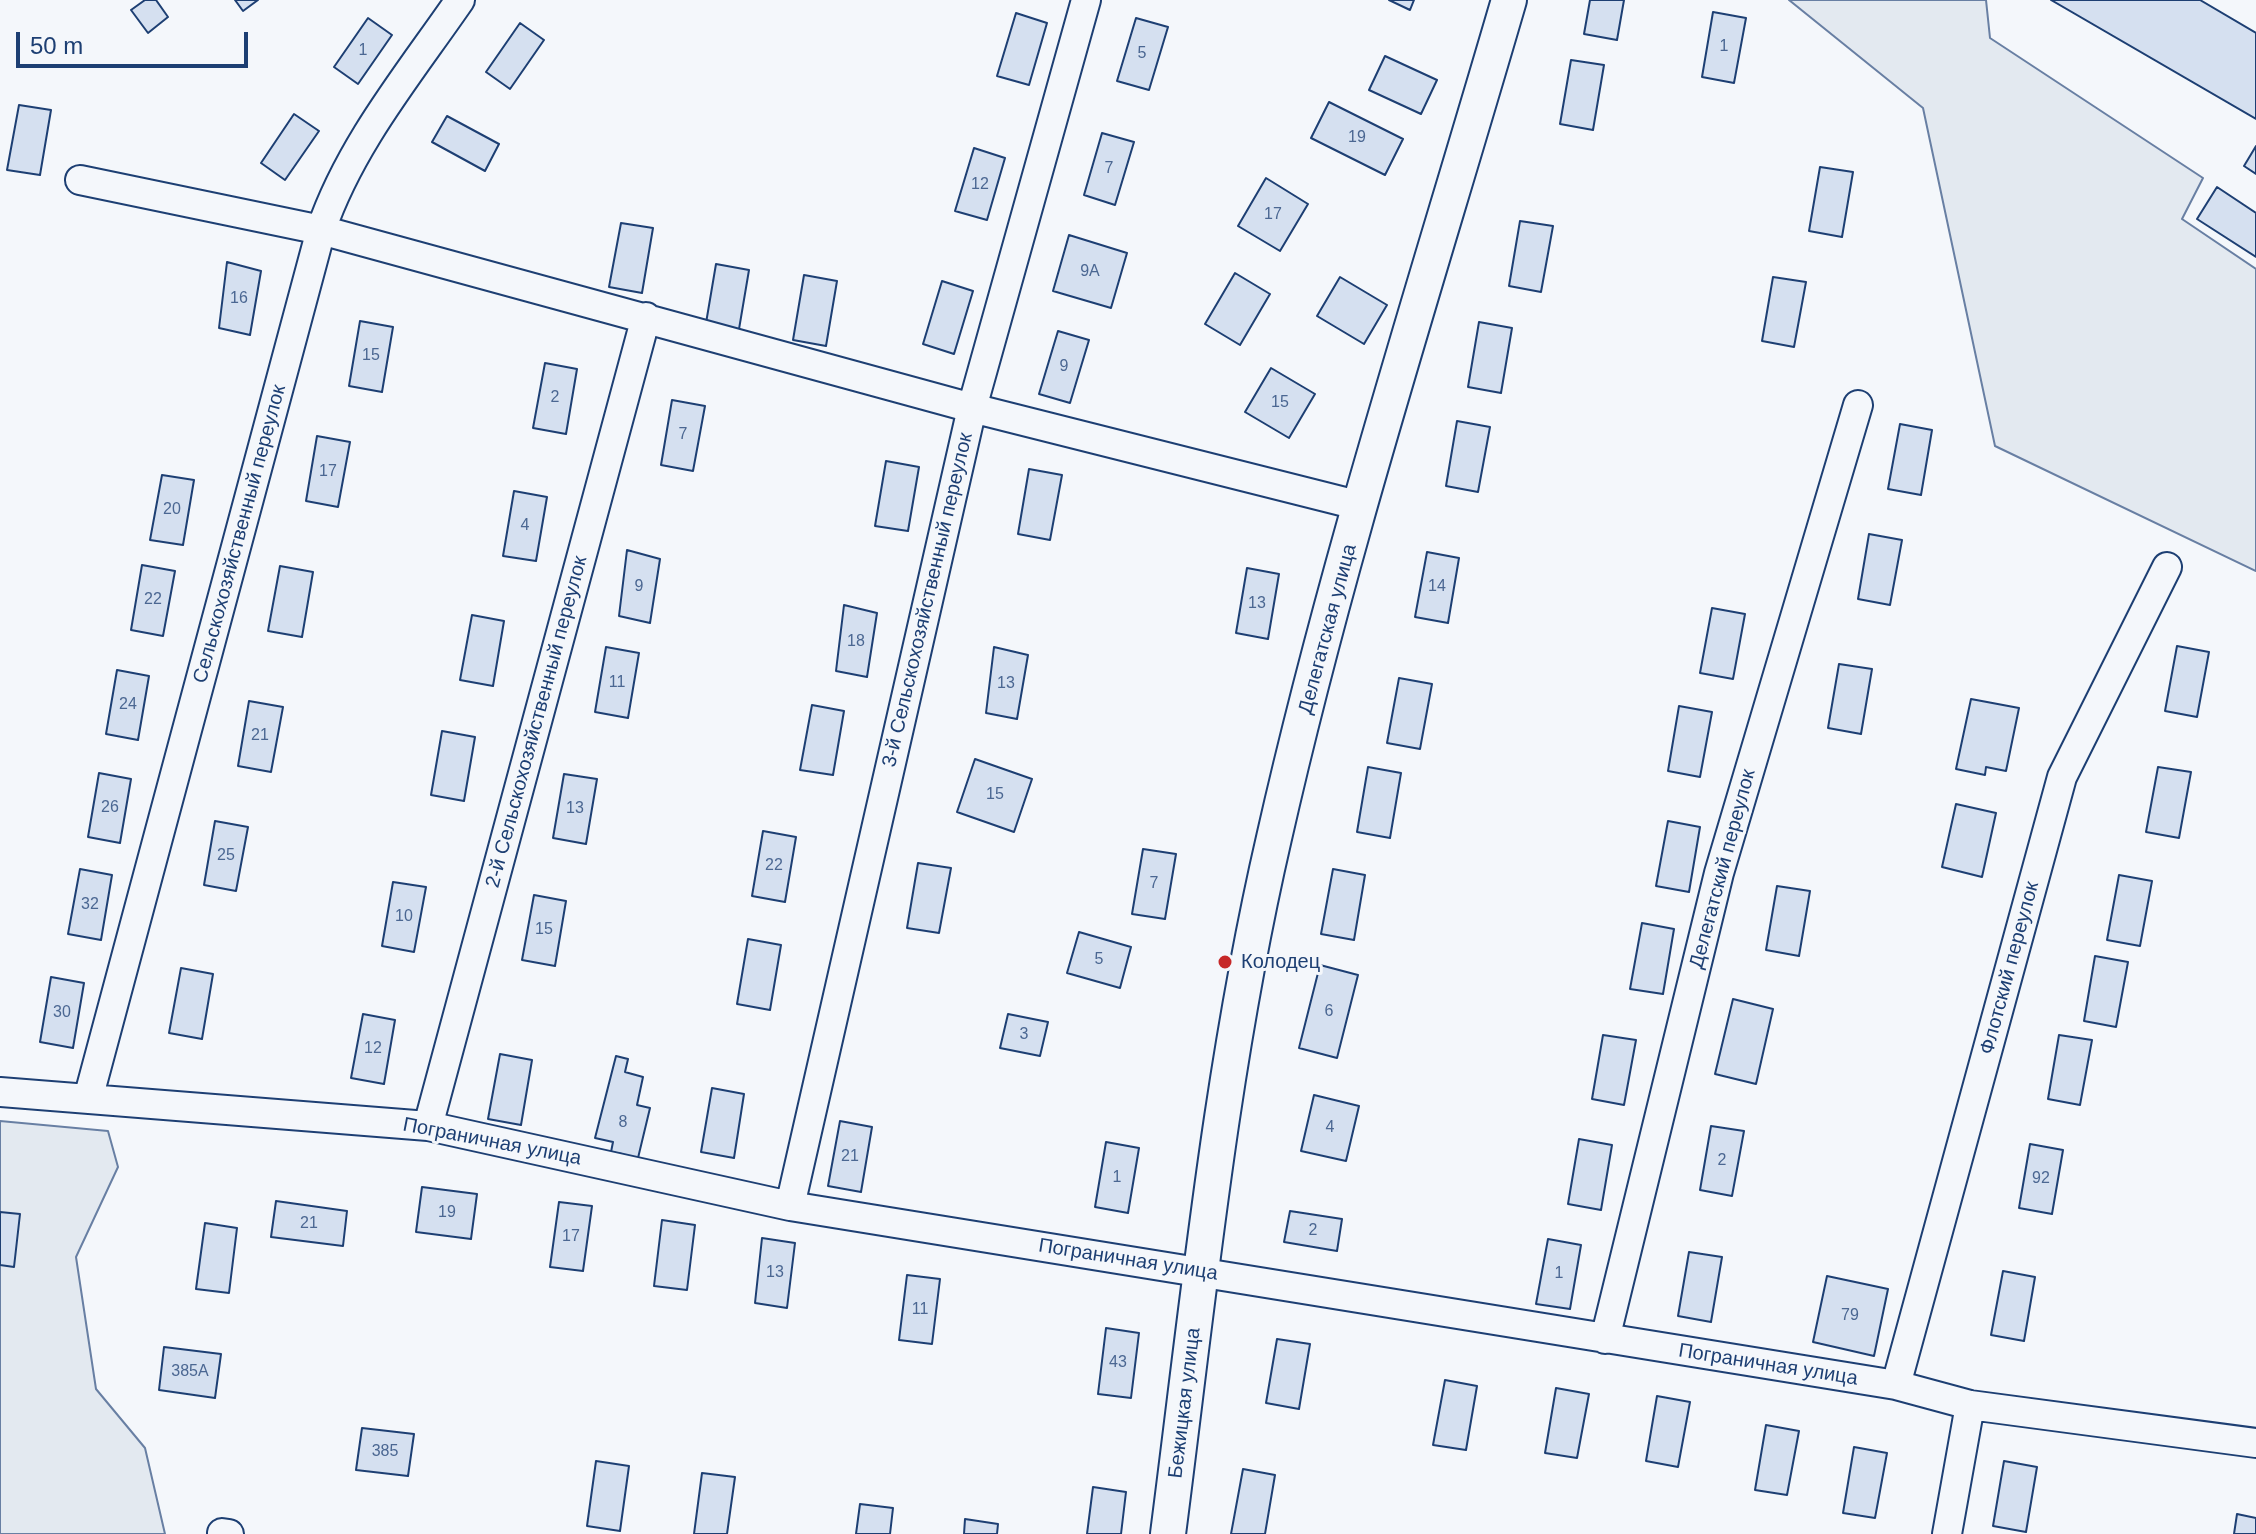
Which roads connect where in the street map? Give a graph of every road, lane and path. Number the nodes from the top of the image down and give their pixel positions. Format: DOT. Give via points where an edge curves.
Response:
graph roads {
  1 [pos="460,0"];
  2 [pos="1086,0"];
  3 [pos="1509,0"];
  4 [pos="80,180"];
  5 [pos="321,230"];
  6 [pos="646,317"];
  7 [pos="1858,405"];
  8 [pos="972,408"];
  9 [pos="1361,506"];
  10 [pos="2167,567"];
  11 [pos="0,1092"];
  12 [pos="88,1099"];
  13 [pos="428,1126"];
  14 [pos="790,1206"];
  15 [pos="1202,1271"];
  16 [pos="1605,1339"];
  17 [pos="1896,1385"];
  18 [pos="1970,1405"];
  19 [pos="2256,1443"];
  20 [pos="1168,1534"];
  21 [pos="1947,1534"];
  1 -- 5 [label="street, Сельскохозяйственный переулок" via="353,155"];
  2 -- 8 [label="street, 3-й Сельскохозяйственный переулок"];
  3 -- 9 [label="street, Делегатская улица"];
  4 -- 5 [label="street"];
  5 -- 6 [label="street"];
  5 -- 12 [label="street, Сельскохозяйственный переулок"];
  6 -- 8 [label="street"];
  6 -- 13 [label="street, 2-й Сельскохозяйственный переулок"];
  7 -- 16 [label="street, Делегатский переулок" via="1719,873"];
  8 -- 9 [label="street"];
  8 -- 14 [label="street, 3-й Сельскохозяйственный переулок"];
  9 -- 15 [label="street, Делегатская улица" via="1271,853 1234,1035"];
  10 -- 17 [label="street, Флотский переулок" via="2062,777"];
  11 -- 12 [label="street, Пограничная улица"];
  12 -- 13 [label="street, Пограничная улица"];
  13 -- 14 [label="street, Пограничная улица"];
  14 -- 15 [label="street, Пограничная улица"];
  15 -- 16 [label="street, Пограничная улица"];
  15 -- 20 [label="street, Бежицкая улица"];
  16 -- 17 [label="street, Пограничная улица"];
  17 -- 18 [label="street, Пограничная улица"];
  18 -- 19 [label="street, Пограничная улица"];
  18 -- 21 [label="street"];
}
